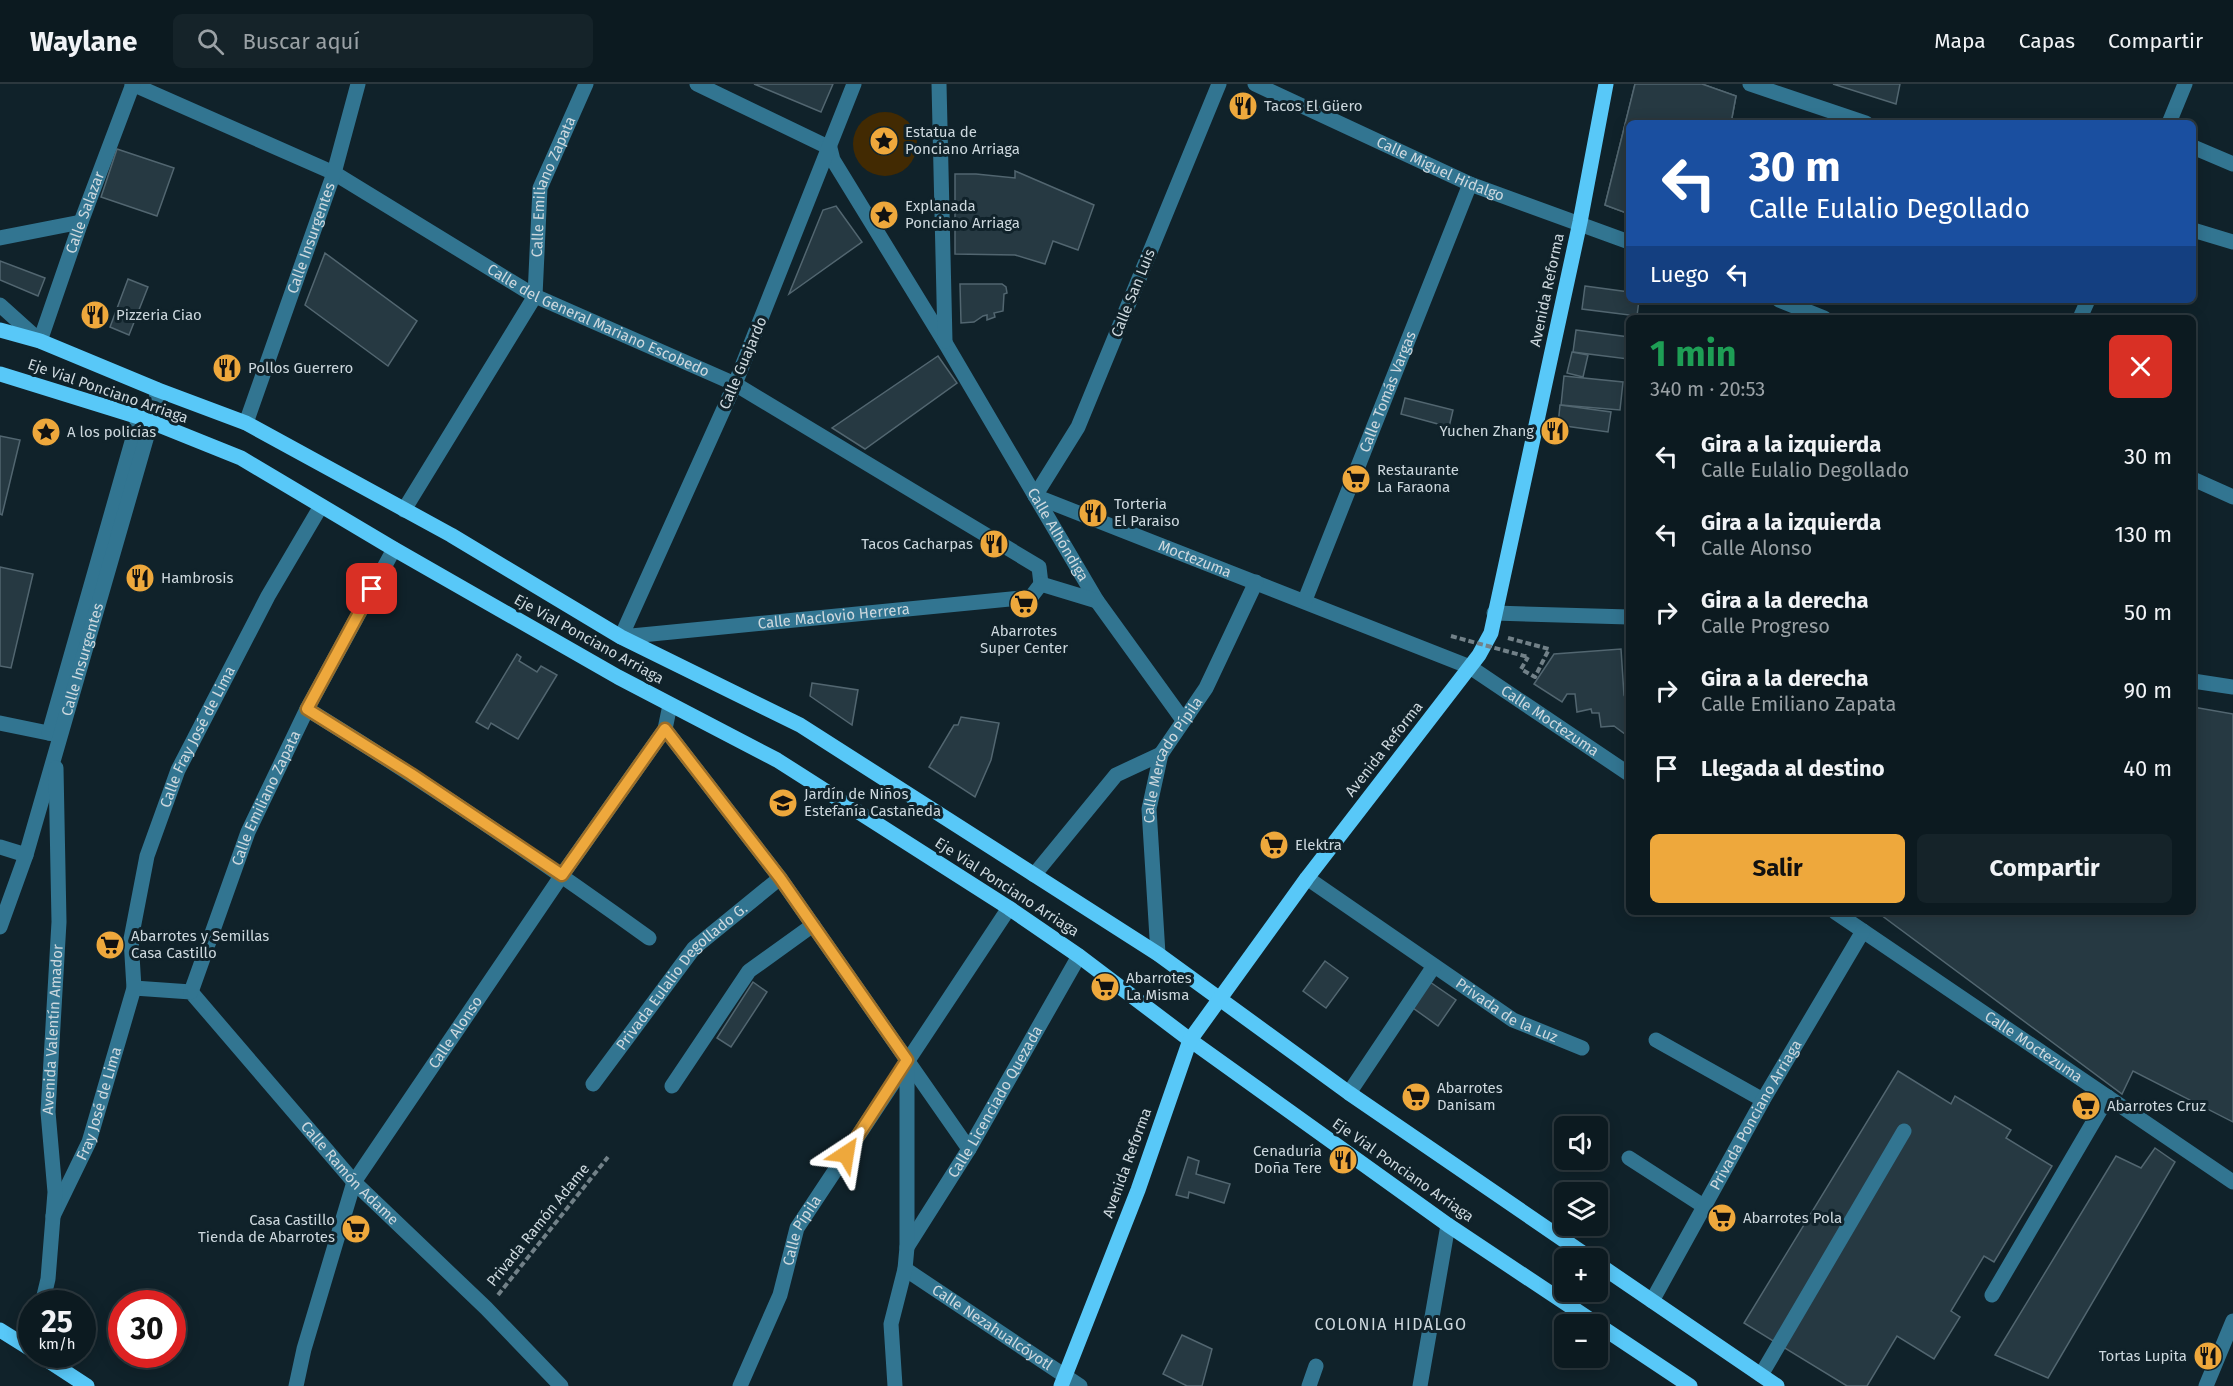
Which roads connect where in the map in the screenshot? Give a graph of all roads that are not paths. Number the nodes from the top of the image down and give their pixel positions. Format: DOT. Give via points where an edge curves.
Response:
graph roads {
  1 [pos="133,84"];
  2 [pos="358,84"];
  3 [pos="586,84"];
  4 [pos="697,84"];
  5 [pos="855,84"];
  6 [pos="939,84"];
  7 [pos="1219,84"];
  8 [pos="1256,84"];
  9 [pos="1606,84"];
  10 [pos="1750,84"];
  11 [pos="2185,84"];
  12 [pos="1857,120"];
  13 [pos="2170,120"];
  14 [pos="830,148"];
  15 [pos="2196,148"];
  16 [pos="2233,164"];
  17 [pos="334,172"];
  18 [pos="1470,184"];
  19 [pos="81,222"];
  20 [pos="1580,222"];
  21 [pos="2196,231"];
  22 [pos="0,238"];
  23 [pos="1626,241"];
  24 [pos="2233,242"];
  25 [pos="535,296"];
  26 [pos="0,305"];
  27 [pos="1784,307"];
  28 [pos="1813,315"];
  29 [pos="0,330"];
  30 [pos="40,341"];
  31 [pos="945,341"];
  32 [pos="0,374"];
  33 [pos="735,384"];
  34 [pos="158,390"];
  35 [pos="145,419"];
  36 [pos="246,423"];
  37 [pos="2196,480"];
  38 [pos="1035,496"];
  39 [pos="2233,497"];
  40 [pos="321,506"];
  41 [pos="404,510"];
  42 [pos="394,549"];
  43 [pos="1256,582"];
  44 [pos="1041,584"];
  45 [pos="1305,600"];
  46 [pos="1097,601"];
  47 [pos="1494,613"];
  48 [pos="1626,617"];
  49 [pos="621,638"];
  50 [pos="1470,667"];
  51 [pos="2196,681"];
  52 [pos="2233,687"];
  53 [pos="670,705"];
  54 [pos="307,709"];
  55 [pos="1183,720"];
  56 [pos="0,723"];
  57 [pos="665,729"];
  58 [pos="55,734"];
  59 [pos="55,753"];
  60 [pos="1161,754"];
  61 [pos="1626,772"];
  62 [pos="0,847"];
  63 [pos="27,855"];
  64 [pos="562,875"];
  65 [pos="1034,875"];
  66 [pos="780,878"];
  67 [pos="1306,878"];
  68 [pos="1009,908"];
  69 [pos="1839,915"];
  70 [pos="813,925"];
  71 [pos="0,927"];
  72 [pos="1863,931"];
  73 [pos="649,938"];
  74 [pos="1158,954"];
  75 [pos="1079,956"];
  76 [pos="1434,966"];
  77 [pos="134,988"];
  78 [pos="191,992"];
  79 [pos="1220,999"];
  80 [pos="1190,1040"];
  81 [pos="1656,1040"];
  82 [pos="1582,1048"];
  83 [pos="907,1060"];
  84 [pos="593,1084"];
  85 [pos="672,1086"];
  86 [pos="1349,1093"];
  87 [pos="2108,1097"];
  88 [pos="1763,1100"];
  89 [pos="1904,1131"];
  90 [pos="969,1149"];
  91 [pos="1629,1158"];
  92 [pos="354,1182"];
  93 [pos="2233,1182"];
  94 [pos="1705,1207"];
  95 [pos="53,1216"];
  96 [pos="1448,1225"];
  97 [pos="907,1247"];
  98 [pos="1575,1248"];
  99 [pos="905,1269"];
  100 [pos="1608,1271"];
  101 [pos="45,1290"];
  102 [pos="1992,1295"];
  103 [pos="1652,1302"];
  104 [pos="2233,1321"];
  105 [pos="0,1330"];
  106 [pos="18,1342"];
  107 [pos="1316,1366"];
  108 [pos="59,1368"];
  109 [pos="1761,1375"];
  110 [pos="1063,1381"];
  111 [pos="87,1386"];
  112 [pos="296,1386"];
  113 [pos="561,1386"];
  114 [pos="740,1386"];
  115 [pos="895,1386"];
  116 [pos="1080,1386"];
  117 [pos="1309,1386"];
  118 [pos="1420,1386"];
  119 [pos="1690,1386"];
  120 [pos="1778,1386"];
  121 [pos="2206,1386"];
  1 -- 17 [label="street, Calle del General Mariano Escobedo"];
  1 -- 19 [label="street, Calle Salazar"];
  2 -- 17 [label="street, Calle Insurgentes"];
  3 -- 25 [label="street, Calle Emiliano Zapata" via="540,188"];
  4 -- 14 [label="street"];
  5 -- 14 [label="street, Calle Guajardo"];
  6 -- 31 [label="street, Calle Alhóndiga"];
  7 -- 38 [label="street, Calle San Luis" via="1078,427"];
  8 -- 18 [label="street, Calle Miguel Hidalgo"];
  9 -- 20 [label="main road, Avenida Reforma"];
  10 -- 12 [label="street"];
  11 -- 13 [label="street"];
  14 -- 31 [label="street, Calle Alhóndiga" via="833,160"];
  14 -- 33 [label="street, Calle Guajardo"];
  15 -- 16 [label="street"];
  17 -- 25 [label="street, Calle del General Mariano Escobedo"];
  17 -- 36 [label="street, Calle Insurgentes"];
  18 -- 20 [label="street, Calle Miguel Hidalgo"];
  18 -- 45 [label="street, Calle Tomás Vargas"];
  19 -- 22 [label="street"];
  19 -- 30 [label="street, Calle Salazar"];
  20 -- 23 [label="street, Calle Miguel Hidalgo"];
  20 -- 47 [label="main road, Avenida Reforma"];
  21 -- 24 [label="street"];
  25 -- 33 [label="street, Calle del General Mariano Escobedo"];
  25 -- 41 [label="street, Calle Emiliano Zapata"];
  26 -- 30 [label="street"];
  27 -- 28 [label="street"];
  29 -- 30 [label="main road, Eje Vial Ponciano Arriaga"];
  30 -- 34 [label="main road, Eje Vial Ponciano Arriaga"];
  31 -- 38 [label="street, Calle Alhóndiga"];
  32 -- 35 [label="main road, Eje Vial Ponciano Arriaga"];
  33 -- 44 [label="street, Calle del General Mariano Escobedo" via="1039,567"];
  33 -- 49 [label="street, Calle Guajardo"];
  34 -- 35 [label="street, Calle Insurgentes"];
  34 -- 36 [label="main road, Eje Vial Ponciano Arriaga"];
  35 -- 40 [label="main road, Eje Vial Ponciano Arriaga" via="241,458"];
  35 -- 58 [label="street, Calle Insurgentes"];
  36 -- 41 [label="main road, Eje Vial Ponciano Arriaga"];
  37 -- 39 [label="street"];
  38 -- 43 [label="street, Moctezuma"];
  38 -- 46 [label="street, Calle Alhóndiga"];
  40 -- 42 [label="main road, Eje Vial Ponciano Arriaga"];
  40 -- 77 [label="street, Calle Fray José de Lima" via="268,596 178,770 147,856 132,939"];
  41 -- 49 [label="main road, Eje Vial Ponciano Arriaga"];
  42 -- 53 [label="main road, Eje Vial Ponciano Arriaga"];
  42 -- 54 [label="street, Calle Emiliano Zapata"];
  43 -- 45 [label="street"];
  43 -- 55 [label="street, Calle Mercado Pípila" via="1206,688"];
  44 -- 46 [label="street"];
  44 -- 49 [label="street, Calle Maclovio Herrera" via="1031,597"];
  45 -- 50 [label="street"];
  46 -- 55 [label="street, Calle Alhóndiga"];
  47 -- 48 [label="street"];
  47 -- 50 [label="main road, Avenida Reforma" via="1491,633"];
  49 -- 65 [label="main road, Eje Vial Ponciano Arriaga" via="800,725"];
  50 -- 61 [label="street, Calle Moctezuma"];
  50 -- 67 [label="main road, Avenida Reforma"];
  51 -- 52 [label="street"];
  53 -- 57 [label="street, Calle Alonso"];
  53 -- 68 [label="main road, Eje Vial Ponciano Arriaga" via="777,760"];
  54 -- 64 [label="street"];
  54 -- 78 [label="street, Calle Emiliano Zapata" via="248,832"];
  55 -- 60 [label="street, Calle Mercado Pípila"];
  56 -- 58 [label="street"];
  57 -- 64 [label="street, Calle Alonso"];
  57 -- 66 [label="street"];
  58 -- 59 [label="street, Calle Insurgentes"];
  59 -- 63 [label="street, Calle Insurgentes"];
  59 -- 95 [label="street, Avenida Valentín Amador" via="59,921 48,1112 55,1192"];
  60 -- 65 [label="street" via="1116,775"];
  60 -- 74 [label="street, Calle Mercado Pípila" via="1149,809"];
  62 -- 63 [label="street"];
  63 -- 71 [label="street, Calle Insurgentes"];
  64 -- 73 [label="street"];
  64 -- 92 [label="street, Calle Alonso"];
  65 -- 74 [label="main road, Eje Vial Ponciano Arriaga"];
  66 -- 70 [label="street"];
  66 -- 84 [label="street, Privada Eulalio Degollado G." via="694,948"];
  67 -- 76 [label="street, Privada de la Luz"];
  67 -- 79 [label="main road, Avenida Reforma"];
  68 -- 75 [label="main road, Eje Vial Ponciano Arriaga"];
  68 -- 83 [label="street, Calle Pípila"];
  69 -- 72 [label="street, Calle Moctezuma"];
  70 -- 83 [label="street"];
  70 -- 85 [label="street" via="749,971"];
  72 -- 87 [label="street, Calle Moctezuma"];
  72 -- 88 [label="street, Privada Ponciano Arriaga"];
  74 -- 79 [label="main road, Eje Vial Ponciano Arriaga"];
  75 -- 80 [label="main road, Eje Vial Ponciano Arriaga"];
  75 -- 90 [label="street, Calle Licenciado Quezada"];
  76 -- 82 [label="street, Privada de la Luz" via="1513,1020"];
  76 -- 86 [label="street"];
  77 -- 78 [label="street"];
  77 -- 95 [label="street, Fray José de Lima" via="89,1142"];
  78 -- 92 [label="street, Calle Ramón Adame"];
  79 -- 80 [label="main road, Avenida Reforma"];
  79 -- 86 [label="main road, Eje Vial Ponciano Arriaga"];
  80 -- 96 [label="main road, Eje Vial Ponciano Arriaga"];
  80 -- 110 [label="main road, Avenida Reforma" via="1138,1190"];
  81 -- 88 [label="street"];
  83 -- 90 [label="street"];
  83 -- 97 [label="street, Calle Licenciado Quezada"];
  83 -- 114 [label="street, Calle Pípila" via="797,1228 780,1295"];
  86 -- 98 [label="main road, Eje Vial Ponciano Arriaga"];
  87 -- 93 [label="street, Calle Moctezuma"];
  87 -- 102 [label="street"];
  88 -- 94 [label="street, Privada Ponciano Arriaga"];
  89 -- 109 [label="street"];
  90 -- 97 [label="street, Calle Licenciado Quezada"];
  91 -- 94 [label="street"];
  92 -- 112 [label="street, Calle Alonso"];
  92 -- 113 [label="street, Calle Ramón Adame"];
  94 -- 103 [label="street, Privada Ponciano Arriaga"];
  95 -- 101 [label="street, Avenida Valentín Amador"];
  96 -- 118 [label="street"];
  96 -- 119 [label="main road, Eje Vial Ponciano Arriaga"];
  97 -- 99 [label="street, Calle Licenciado Quezada"];
  99 -- 110 [label="street, Calle Nezahualcóyotl"];
  99 -- 115 [label="street, Calle Licenciado Quezada" via="891,1324"];
  100 -- 103 [label="main road"];
  103 -- 109 [label="main road"];
  104 -- 121 [label="street"];
  105 -- 106 [label="main road"];
  107 -- 117 [label="street"];
  108 -- 111 [label="main road"];
  109 -- 120 [label="main road"];
  110 -- 116 [label="street, Calle Nezahualcóyotl"];
}
